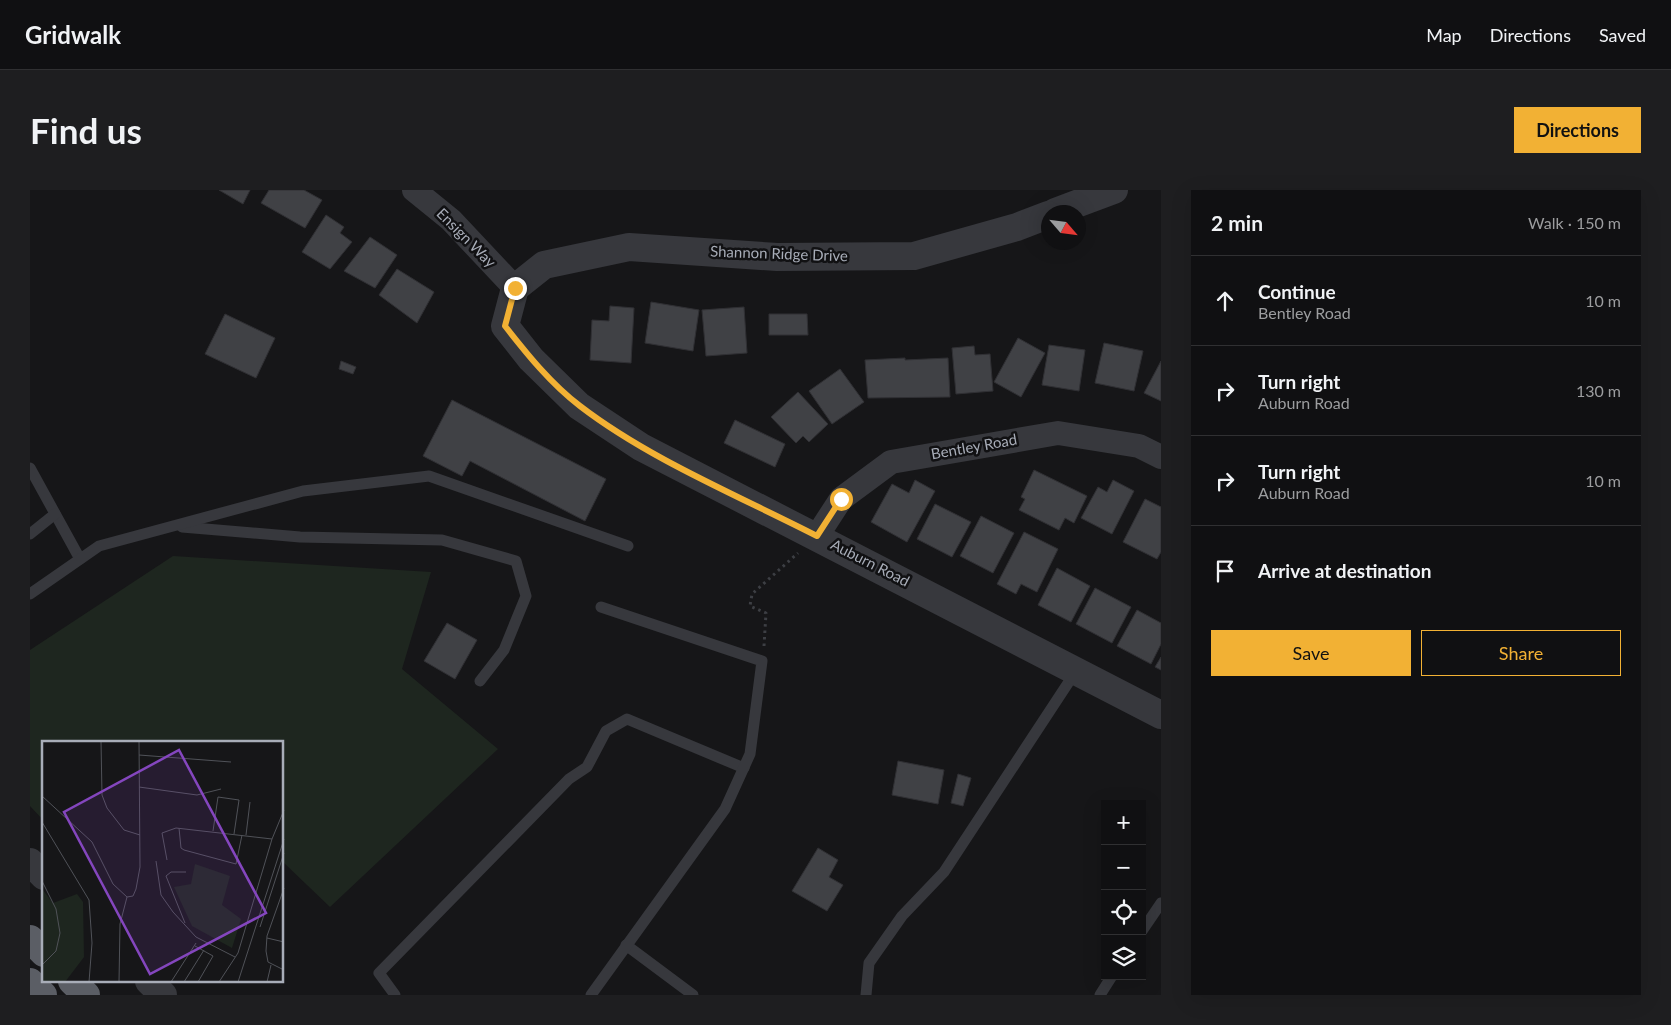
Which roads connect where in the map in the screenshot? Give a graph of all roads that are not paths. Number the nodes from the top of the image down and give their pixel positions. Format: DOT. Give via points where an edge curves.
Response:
graph roads {
  1 [pos="414,190"];
  2 [pos="1114,190"];
  3 [pos="1074,205"];
  4 [pos="1041,218"];
  5 [pos="515,288"];
  6 [pos="1161,458"];
  7 [pos="30,468"];
  8 [pos="55,514"];
  9 [pos="173,526"];
  10 [pos="30,534"];
  11 [pos="817,536"];
  12 [pos="628,546"];
  13 [pos="80,560"];
  14 [pos="30,594"];
  15 [pos="601,607"];
  16 [pos="1076,671"];
  17 [pos="480,680"];
  18 [pos="1161,715"];
  19 [pos="744,768"];
  20 [pos="30,862"];
  21 [pos="42,874"];
  22 [pos="1161,902"];
  23 [pos="1146,925"];
  24 [pos="30,940"];
  25 [pos="626,945"];
  26 [pos="42,951"];
  27 [pos="1109,980"];
  28 [pos="30,982"];
  29 [pos="73,982"];
  30 [pos="150,982"];
  31 [pos="43,995"];
  32 [pos="86,995"];
  33 [pos="163,995"];
  34 [pos="395,995"];
  35 [pos="591,995"];
  36 [pos="693,995"];
  37 [pos="866,995"];
  38 [pos="1100,995"];
  1 -- 5 [label="street, Ensign Way" via="451,220"];
  2 -- 3 [label="street"];
  4 -- 5 [label="street, Shannon Ridge Drive" via="914,256 777,257 629,247 544,264"];
  5 -- 11 [label="street, Auburn Road" via="505,326 531,359 579,406 642,446"];
  6 -- 11 [label="street, Bentley Road" via="1139,446 1058,433 891,462 841,499"];
  7 -- 8 [label="lane"];
  8 -- 10 [label="lane"];
  8 -- 13 [label="lane"];
  9 -- 12 [label="lane" via="303,491 428,476"];
  9 -- 13 [label="lane" via="99,546"];
  9 -- 17 [label="lane" via="300,537 442,540 516,560 526,596 504,650"];
  11 -- 16 [label="street, Auburn Road"];
  13 -- 14 [label="lane"];
  15 -- 19 [label="lane" via="762,660 750,754"];
  16 -- 18 [label="street, Auburn Road"];
  16 -- 37 [label="lane" via="944,872 902,916 869,963"];
  19 -- 25 [label="lane" via="725,809"];
  19 -- 34 [label="lane" via="627,719 606,730 587,767 569,779 379,973"];
  20 -- 21 [label="street"];
  22 -- 23 [label="lane"];
  24 -- 26 [label="highway"];
  25 -- 35 [label="lane"];
  25 -- 36 [label="lane"];
  27 -- 38 [label="lane"];
  28 -- 31 [label="highway"];
  29 -- 32 [label="highway"];
  30 -- 33 [label="street"];
}
